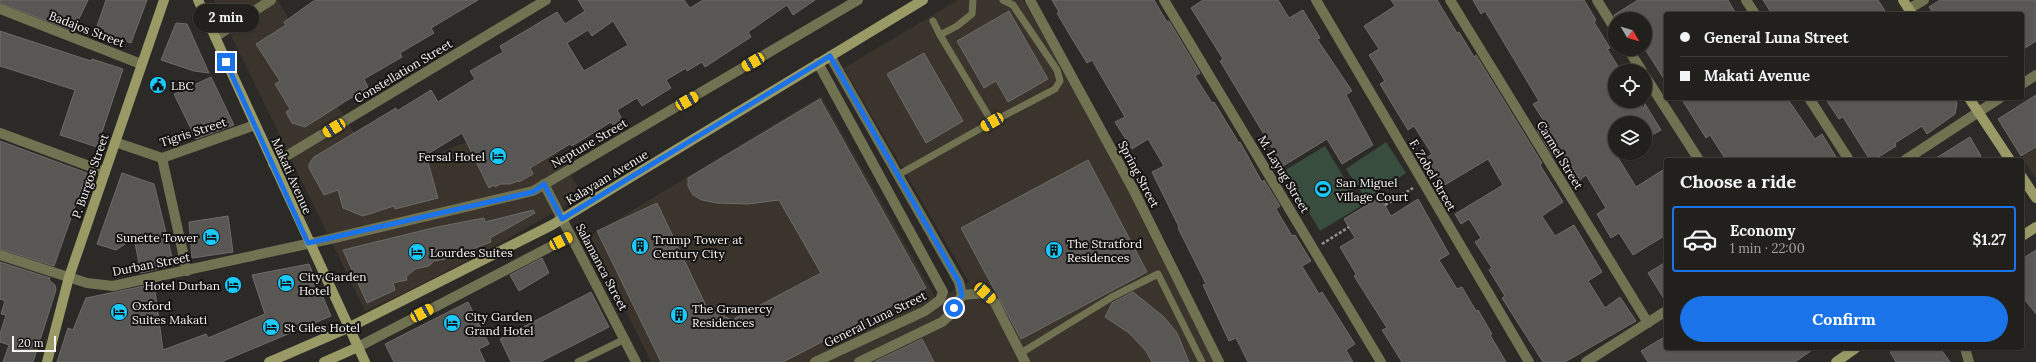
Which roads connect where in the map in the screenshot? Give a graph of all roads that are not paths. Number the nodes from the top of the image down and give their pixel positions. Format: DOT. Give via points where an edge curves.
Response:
graph roads {
  1 [pos="164,0"];
  2 [pos="198,0"];
  3 [pos="271,0"];
  4 [pos="546,0"];
  5 [pos="858,0"];
  6 [pos="923,0"];
  7 [pos="973,0"];
  8 [pos="1003,0"];
  9 [pos="1030,0"];
  10 [pos="1164,0"];
  11 [pos="1316,0"];
  12 [pos="1450,0"];
  13 [pos="1597,0"];
  14 [pos="1746,0"];
  15 [pos="1903,0"];
  16 [pos="1924,0"];
  17 [pos="0,9"];
  18 [pos="1754,12"];
  19 [pos="1911,12"];
  20 [pos="1608,18"];
  21 [pos="933,21"];
  22 [pos="940,35"];
  23 [pos="215,37"];
  24 [pos="830,56"];
  25 [pos="818,63"];
  26 [pos="141,64"];
  27 [pos="2036,75"];
  28 [pos="2024,83"];
  29 [pos="1652,87"];
  30 [pos="1810,100"];
  31 [pos="1970,100"];
  32 [pos="1997,100"];
  33 [pos="1978,112"];
  34 [pos="992,122"];
  35 [pos="255,125"];
  36 [pos="0,133"];
  37 [pos="115,142"];
  38 [pos="162,158"];
  39 [pos="1698,158"];
  40 [pos="1848,158"];
  41 [pos="1907,158"];
  42 [pos="2009,158"];
  43 [pos="273,164"];
  44 [pos="105,172"];
  45 [pos="898,175"];
  46 [pos="2024,180"];
  47 [pos="884,183"];
  48 [pos="544,184"];
  49 [pos="2036,198"];
  50 [pos="562,219"];
  51 [pos="2036,226"];
  52 [pos="2024,235"];
  53 [pos="571,236"];
  54 [pos="308,243"];
  55 [pos="0,255"];
  56 [pos="187,271"];
  57 [pos="69,277"];
  58 [pos="962,295"];
  59 [pos="1664,312"];
  60 [pos="1648,323"];
  61 [pos="348,328"];
  62 [pos="625,339"];
  63 [pos="358,347"];
  64 [pos="1854,350"];
  65 [pos="1966,350"];
  66 [pos="1023,358"];
  67 [pos="1840,361"];
  68 [pos="47,362"];
  69 [pos="269,362"];
  70 [pos="324,362"];
  71 [pos="365,362"];
  72 [pos="578,362"];
  73 [pos="636,362"];
  74 [pos="815,362"];
  75 [pos="859,362"];
  76 [pos="1202,362"];
  77 [pos="1219,362"];
  78 [pos="1381,362"];
  79 [pos="1529,362"];
  80 [pos="1586,362"];
  81 [pos="1969,362"];
  1 -- 26 [label="main road, P. Burgos Street"];
  2 -- 23 [label="main road, Makati Avenue"];
  3 -- 23 [label="street"];
  4 -- 43 [label="street, Constellation Street"];
  5 -- 48 [label="street, Neptune Street"];
  6 -- 24 [label="main road, Kalayaan Avenue"];
  7 -- 22 [label="lane" via="972,14"];
  8 -- 34 [label="lane" via="1013,5 1057,70 1060,81 1055,89"];
  9 -- 77 [label="street, Spring Street" via="1133,189"];
  10 -- 78 [label="street, M. Layug Street"];
  11 -- 79 [label="street, F. Zobel Street"];
  12 -- 60 [label="street, Carmel Street"];
  13 -- 20 [label="street"];
  14 -- 18 [label="street"];
  15 -- 19 [label="main road"];
  16 -- 19 [label="street"];
  17 -- 26 [label="street, Badajos Street"];
  21 -- 22 [label="lane"];
  22 -- 34 [label="lane"];
  23 -- 35 [label="main road, Makati Avenue"];
  24 -- 25 [label="main road, Kalayaan Avenue"];
  24 -- 45 [label="street"];
  25 -- 47 [label="street, General Luna Street"];
  25 -- 50 [label="main road, Kalayaan Avenue"];
  26 -- 37 [label="main road, P. Burgos Street"];
  27 -- 28 [label="street"];
  29 -- 39 [label="street"];
  30 -- 40 [label="street"];
  31 -- 33 [label="main road"];
  32 -- 33 [label="street"];
  33 -- 41 [label="street"];
  33 -- 42 [label="main road"];
  34 -- 45 [label="lane"];
  35 -- 38 [label="street, Tigris Street"];
  35 -- 43 [label="main road, Makati Avenue"];
  36 -- 44 [label="street"];
  37 -- 38 [label="street, Tigris Street"];
  37 -- 44 [label="main road, P. Burgos Street"];
  38 -- 56 [label="street"];
  43 -- 54 [label="main road, Makati Avenue"];
  44 -- 57 [label="main road, P. Burgos Street"];
  45 -- 47 [label="street"];
  45 -- 58 [label="street" via="959,282"];
  46 -- 49 [label="main road"];
  47 -- 74 [label="street, General Luna Street" via="940,284 942,296 925,312"];
  48 -- 50 [label="street, Salamanca Street"];
  48 -- 54 [label="street, Neptune Street" via="533,192"];
  50 -- 53 [label="street, Salamanca Street"];
  50 -- 61 [label="main road, Kalayaan Avenue"];
  51 -- 52 [label="main road"];
  53 -- 62 [label="street, Salamanca Street"];
  53 -- 63 [label="street"];
  54 -- 56 [label="street, Durban Street"];
  54 -- 61 [label="main road, Makati Avenue"];
  55 -- 57 [label="street, Durban Street"];
  56 -- 57 [label="street, Durban Street" via="113,286 87,283"];
  57 -- 68 [label="main road, P. Burgos Street"];
  58 -- 66 [label="street" via="985,293 995,302"];
  58 -- 75 [label="street" via="951,314 942,322"];
  59 -- 60 [label="street"];
  60 -- 80 [label="street"];
  61 -- 63 [label="main road, Makati Avenue"];
  61 -- 69 [label="main road, Kalayaan Avenue"];
  62 -- 72 [label="lane"];
  62 -- 73 [label="street, Salamanca Street"];
  63 -- 70 [label="main road"];
  63 -- 71 [label="main road, Makati Avenue"];
  64 -- 67 [label="main road"];
  65 -- 81 [label="street"];
  66 -- 76 [label="lane" via="1112,297 1158,274"];
}
